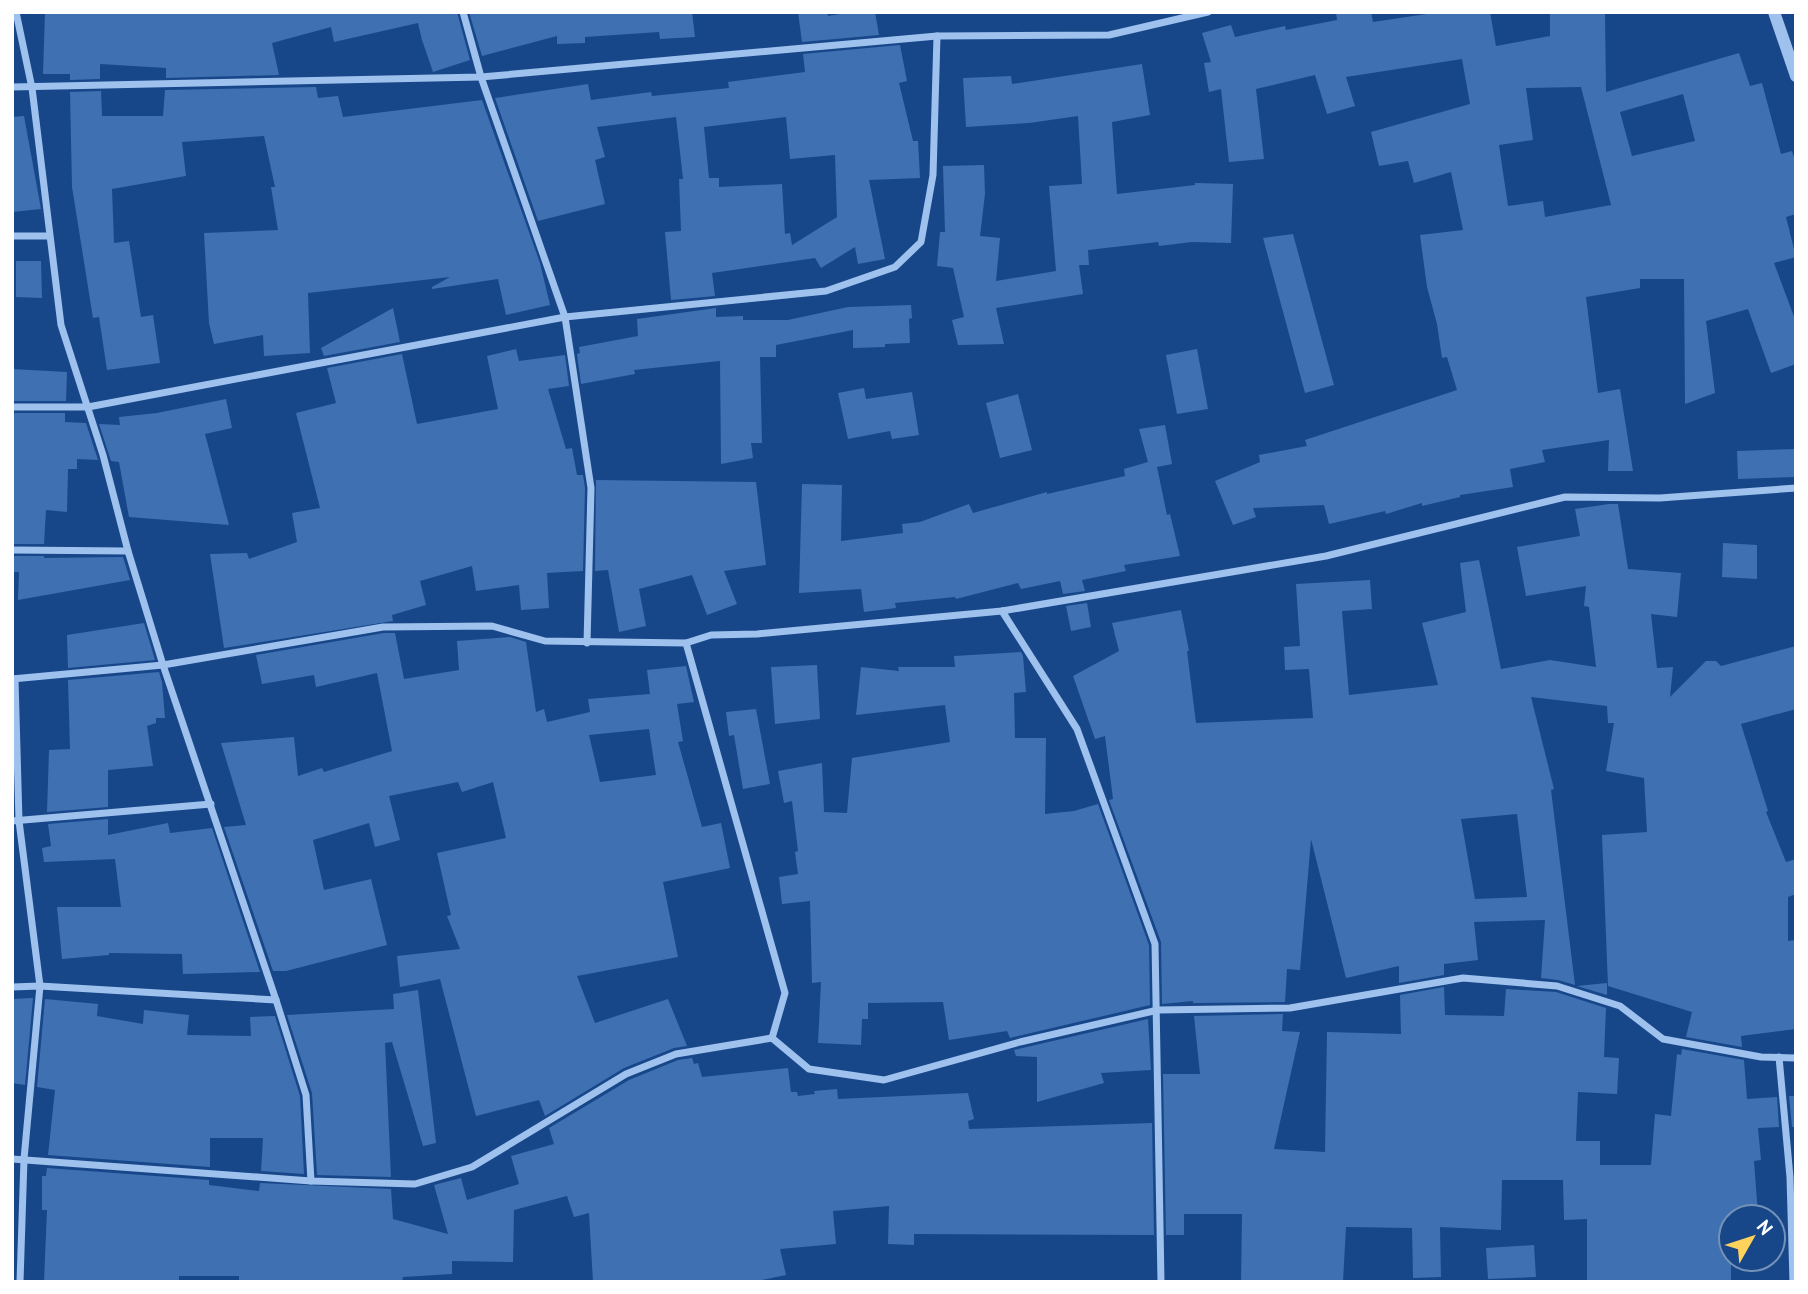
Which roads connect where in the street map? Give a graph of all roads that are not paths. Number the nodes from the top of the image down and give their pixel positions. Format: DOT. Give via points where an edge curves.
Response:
graph roads {
  1 [pos="16,12"];
  2 [pos="463,12"];
  3 [pos="1208,12"];
  4 [pos="1774,12"];
  5 [pos="937,36"];
  6 [pos="1796,76"];
  7 [pos="481,77"];
  8 [pos="12,87"];
  9 [pos="32,88"];
  10 [pos="12,236"];
  11 [pos="49,236"];
  12 [pos="565,317"];
  13 [pos="12,407"];
  14 [pos="88,407"];
  15 [pos="1796,488"];
  16 [pos="12,550"];
  17 [pos="128,551"];
  18 [pos="1002,611"];
  19 [pos="587,643"];
  20 [pos="686,643"];
  21 [pos="163,665"];
  22 [pos="13,679"];
  23 [pos="211,804"];
  24 [pos="16,821"];
  25 [pos="12,986"];
  26 [pos="40,986"];
  27 [pos="276,1000"];
  28 [pos="1158,1010"];
  29 [pos="772,1038"];
  30 [pos="1779,1057"];
  31 [pos="1796,1058"];
  32 [pos="24,1159"];
  33 [pos="12,1160"];
  34 [pos="311,1181"];
  35 [pos="20,1282"];
  36 [pos="1161,1282"];
  37 [pos="1793,1282"];
  1 -- 9 [label="street"];
  2 -- 7 [label="street"];
  3 -- 5 [label="street" via="1109,35"];
  4 -- 6 [label="street"];
  5 -- 7 [label="street"];
  5 -- 12 [label="street" via="933,175 921,242 895,267 826,292"];
  7 -- 9 [label="street"];
  7 -- 12 [label="street"];
  8 -- 9 [label="street"];
  9 -- 11 [label="street"];
  10 -- 11 [label="street"];
  11 -- 14 [label="street" via="61,325"];
  12 -- 14 [label="street"];
  12 -- 19 [label="street" via="591,488"];
  13 -- 14 [label="street"];
  14 -- 17 [label="street"];
  15 -- 18 [label="street" via="1660,498 1565,497 1326,556"];
  16 -- 17 [label="street"];
  17 -- 21 [label="street"];
  18 -- 20 [label="street" via="711,635"];
  18 -- 28 [label="street" via="1077,729 1155,944"];
  19 -- 20 [label="street"];
  19 -- 21 [label="street" via="545,640 492,626 383,626"];
  20 -- 29 [label="street" via="785,993"];
  21 -- 22 [label="street"];
  21 -- 23 [label="street"];
  22 -- 24 [label="street"];
  23 -- 24 [label="street"];
  23 -- 27 [label="street"];
  24 -- 26 [label="street"];
  25 -- 26 [label="street"];
  26 -- 27 [label="street"];
  26 -- 32 [label="street"];
  27 -- 34 [label="street" via="306,1095"];
  28 -- 29 [label="street" via="884,1080 809,1069"];
  28 -- 30 [label="street" via="1290,1008 1463,978 1557,986 1620,1006 1663,1039"];
  28 -- 36 [label="street"];
  29 -- 34 [label="street" via="676,1054 626,1074 472,1167 415,1184"];
  30 -- 31 [label="street"];
  30 -- 37 [label="street" via="1790,1177"];
  32 -- 33 [label="street"];
  32 -- 34 [label="street"];
  32 -- 35 [label="street"];
}
